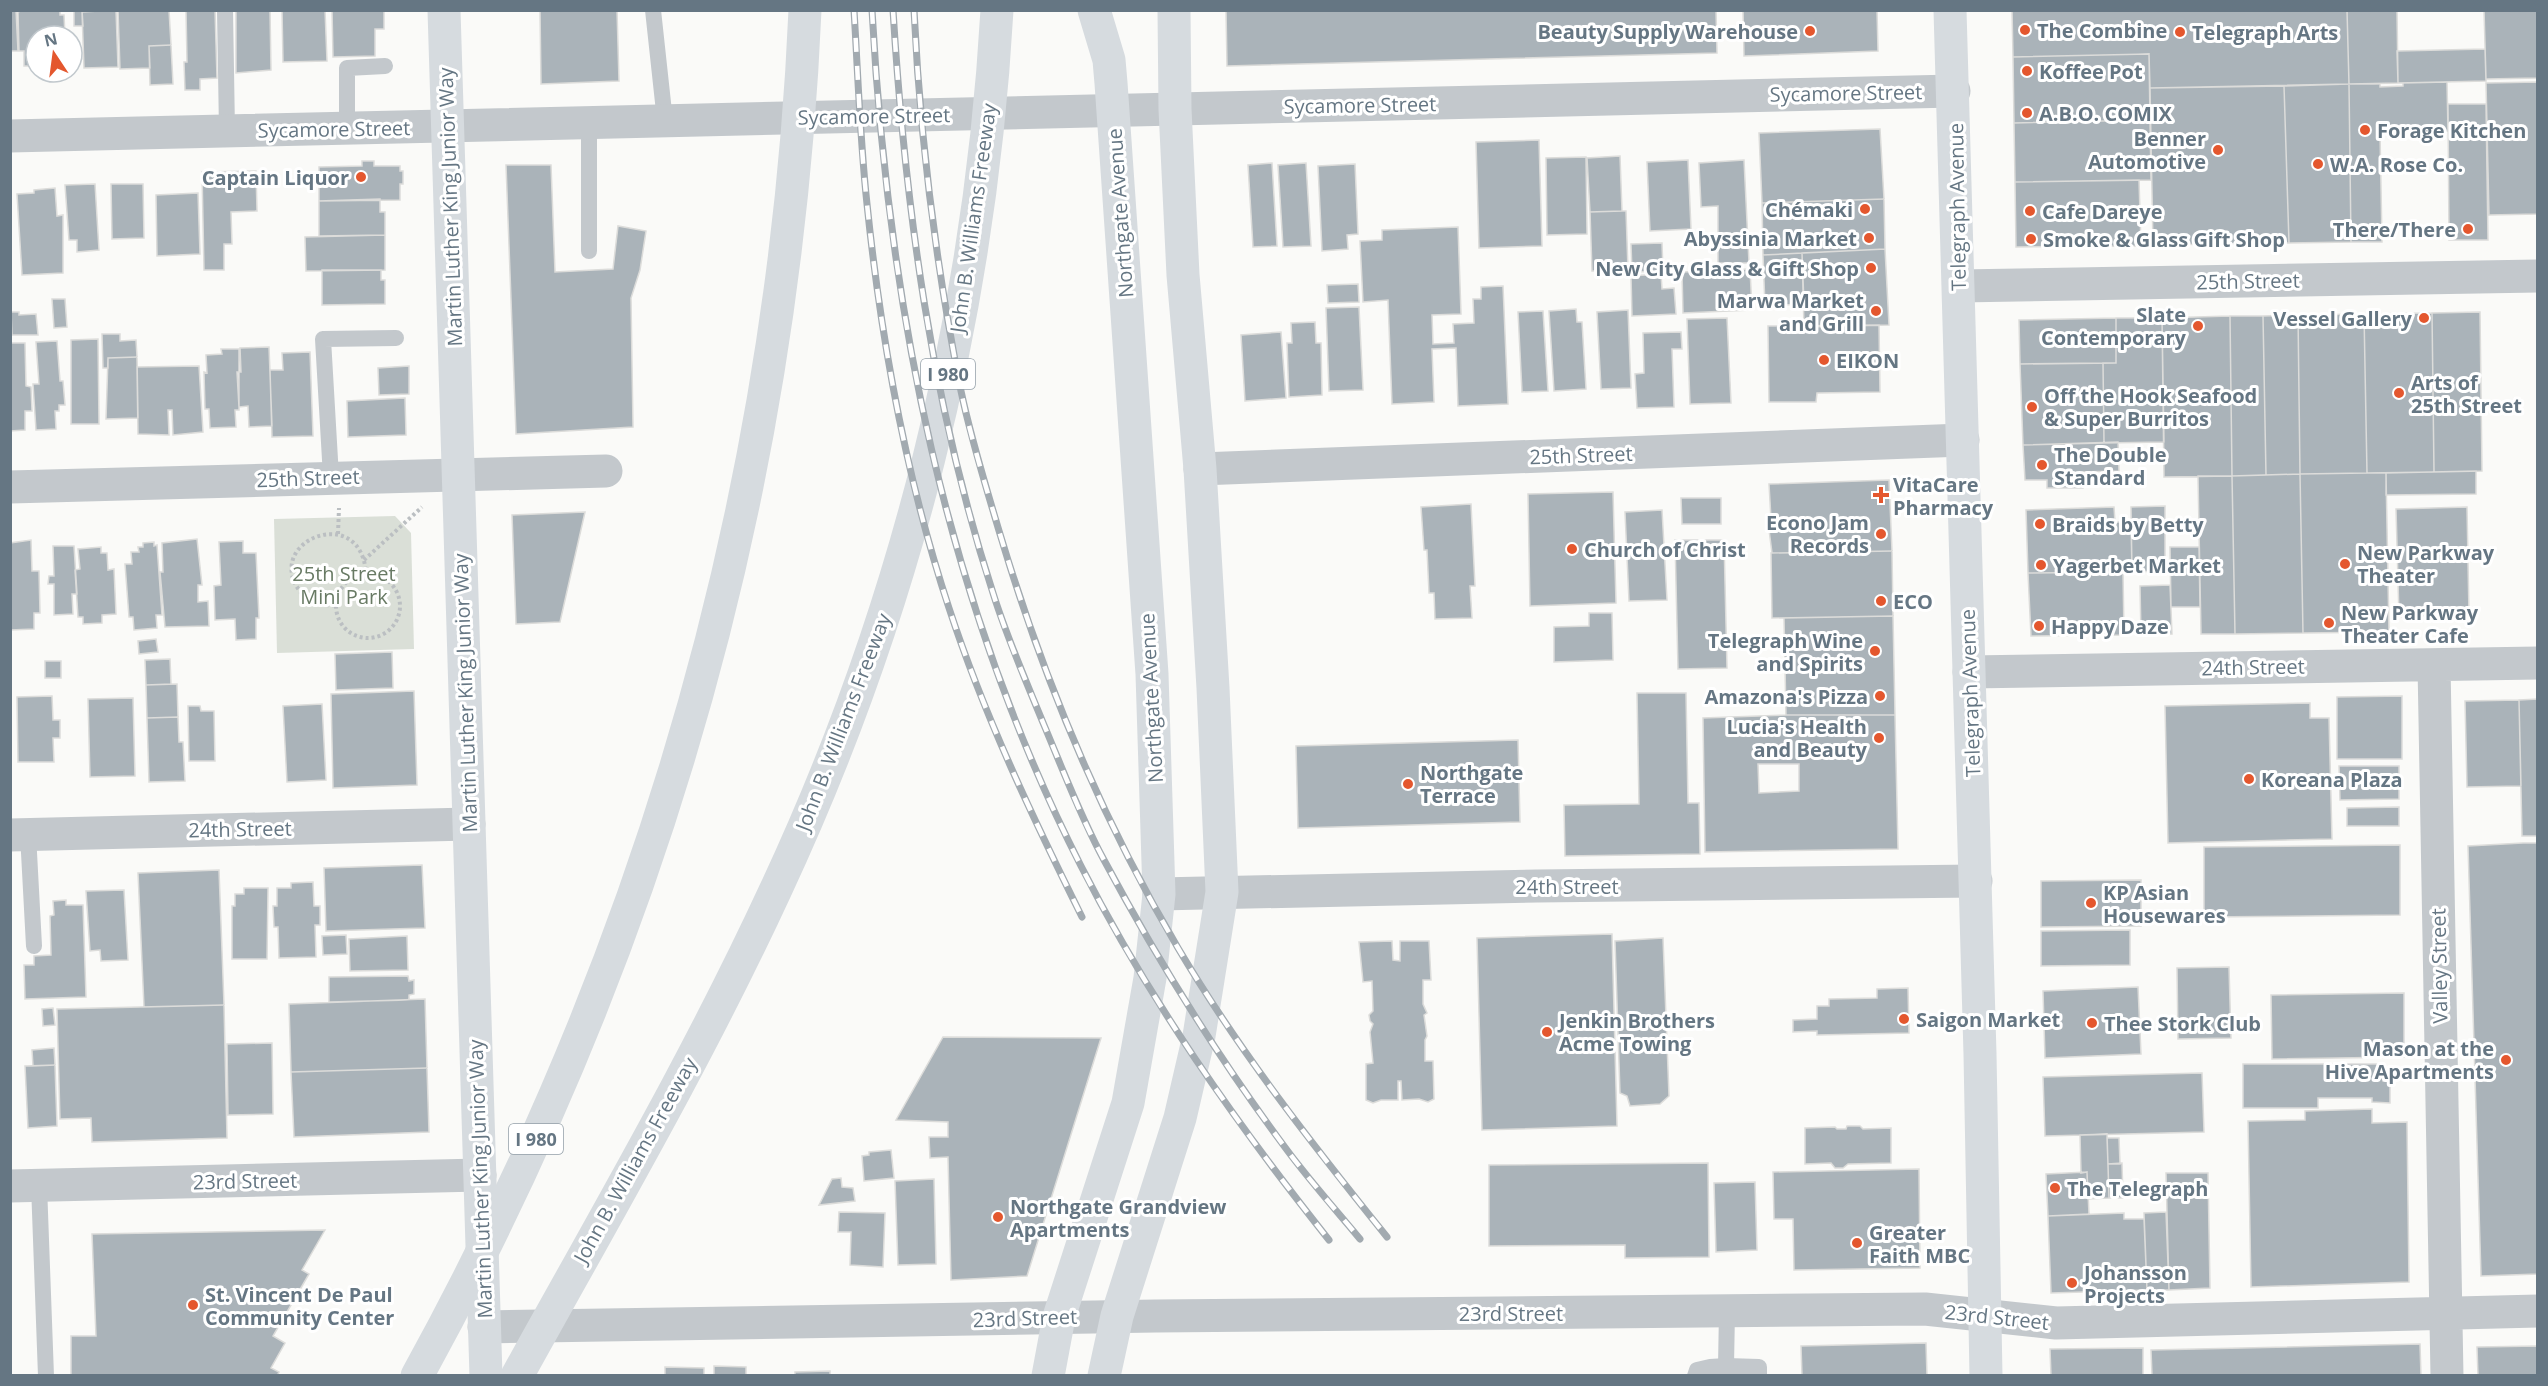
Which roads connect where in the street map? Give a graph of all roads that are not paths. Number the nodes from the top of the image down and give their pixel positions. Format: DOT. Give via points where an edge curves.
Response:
graph roads {
  1 [pos="225,10"];
  2 [pos="444,10"];
  3 [pos="653,10"];
  4 [pos="806,10"];
  5 [pos="997,10"];
  6 [pos="1094,10"];
  7 [pos="1174,10"];
  8 [pos="1950,10"];
  9 [pos="385,66"];
  10 [pos="1954,90"];
  11 [pos="1175,109"];
  12 [pos="1113,110"];
  13 [pos="665,121"];
  14 [pos="589,123"];
  15 [pos="448,126"];
  16 [pos="347,129"];
  17 [pos="227,131"];
  18 [pos="10,136"];
  19 [pos="589,251"];
  20 [pos="2538,276"];
  21 [pos="1959,286"];
  22 [pos="396,338"];
  23 [pos="1963,440"];
  24 [pos="1200,470"];
  25 [pos="606,471"];
  26 [pos="458,474"];
  27 [pos="331,477"];
  28 [pos="10,487"];
  29 [pos="2538,663"];
  30 [pos="2434,665"];
  31 [pos="1970,672"];
  32 [pos="469,824"];
  33 [pos="19,835"];
  34 [pos="1976,881"];
  35 [pos="1222,892"];
  36 [pos="1159,894"];
  37 [pos="34,946"];
  38 [pos="480,1175"];
  39 [pos="25,1186"];
  40 [pos="1727,1311"];
  41 [pos="2538,1311"];
  42 [pos="2446,1314"];
  43 [pos="1117,1316"];
  44 [pos="1984,1316"];
  45 [pos="1059,1317"];
  46 [pos="484,1327"];
  47 [pos="1726,1366"];
  48 [pos="46,1376"];
  49 [pos="417,1376"];
  50 [pos="486,1376"];
  51 [pos="517,1376"];
  52 [pos="1048,1376"];
  53 [pos="1104,1376"];
  54 [pos="1695,1376"];
  55 [pos="1759,1376"];
  56 [pos="1986,1376"];
  57 [pos="2447,1376"];
  1 -- 17 [label="lane"];
  2 -- 15 [label="main road, Martin Luther King Junior Way"];
  3 -- 13 [label="lane"];
  4 -- 49 [label="main road, I 980" via="791,207 764,396 724,592 690,721 635,894 581,1037 480,1257"];
  5 -- 51 [label="main road, John B. Williams Freeway / I 980" via="977,220 939,416 891,594 845,725 803,830 750,944"];
  6 -- 12 [label="main road, Northgate Avenue" via="1110,60"];
  7 -- 11 [label="main road"];
  8 -- 10 [label="main road, Telegraph Avenue"];
  9 -- 16 [label="lane" via="347,68"];
  10 -- 11 [label="street, Sycamore Street"];
  10 -- 21 [label="main road, Telegraph Avenue"];
  11 -- 12 [label="street, Sycamore Street"];
  11 -- 24 [label="main road" via="1183,275"];
  12 -- 13 [label="street, Sycamore Street"];
  12 -- 36 [label="main road, Northgate Avenue" via="1152,674"];
  13 -- 14 [label="street, Sycamore Street"];
  14 -- 15 [label="street, Sycamore Street"];
  14 -- 19 [label="lane"];
  15 -- 16 [label="street, Sycamore Street"];
  15 -- 26 [label="main road, Martin Luther King Junior Way"];
  16 -- 17 [label="street, Sycamore Street"];
  17 -- 18 [label="street, Sycamore Street"];
  20 -- 21 [label="street, 25th Street"];
  21 -- 23 [label="main road, Telegraph Avenue"];
  22 -- 27 [label="lane" via="323,339"];
  23 -- 24 [label="street, 25th Street"];
  23 -- 31 [label="main road, Telegraph Avenue"];
  24 -- 35 [label="main road"];
  25 -- 26 [label="street, 25th Street"];
  26 -- 27 [label="street, 25th Street"];
  26 -- 32 [label="main road, Martin Luther King Junior Way"];
  27 -- 28 [label="street, 25th Street"];
  29 -- 30 [label="street, 24th Street"];
  30 -- 31 [label="street, 24th Street"];
  30 -- 42 [label="street, Valley Street"];
  31 -- 34 [label="main road, Telegraph Avenue"];
  32 -- 33 [label="street, 24th Street"];
  32 -- 38 [label="main road, Martin Luther King Junior Way"];
  33 -- 37 [label="lane"];
  34 -- 35 [label="street, 24th Street"];
  34 -- 44 [label="main road, Telegraph Avenue"];
  35 -- 36 [label="street, 24th Street"];
  35 -- 43 [label="main road" via="1200,1036 1180,1118"];
  36 -- 45 [label="main road, Northgate Avenue" via="1150,978 1128,1103"];
  38 -- 39 [label="street, 23rd Street"];
  38 -- 46 [label="main road, Martin Luther King Junior Way"];
  39 -- 48 [label="lane"];
  40 -- 43 [label="street, 23rd Street"];
  40 -- 44 [label="street, 23rd Street" via="1925,1309"];
  40 -- 47 [label="lane"];
  41 -- 42 [label="street, 23rd Street"];
  42 -- 44 [label="street, 23rd Street" via="2056,1323"];
  42 -- 57 [label="street, Valley Street"];
  43 -- 45 [label="street, 23rd Street"];
  43 -- 53 [label="main road"];
  44 -- 56 [label="main road, Telegraph Avenue"];
  45 -- 46 [label="street, 23rd Street"];
  45 -- 52 [label="main road, Northgate Avenue"];
  46 -- 50 [label="main road, Martin Luther King Junior Way"];
  47 -- 54 [label="lane" via="1704,1368"];
  47 -- 55 [label="lane" via="1759,1367"];
}
